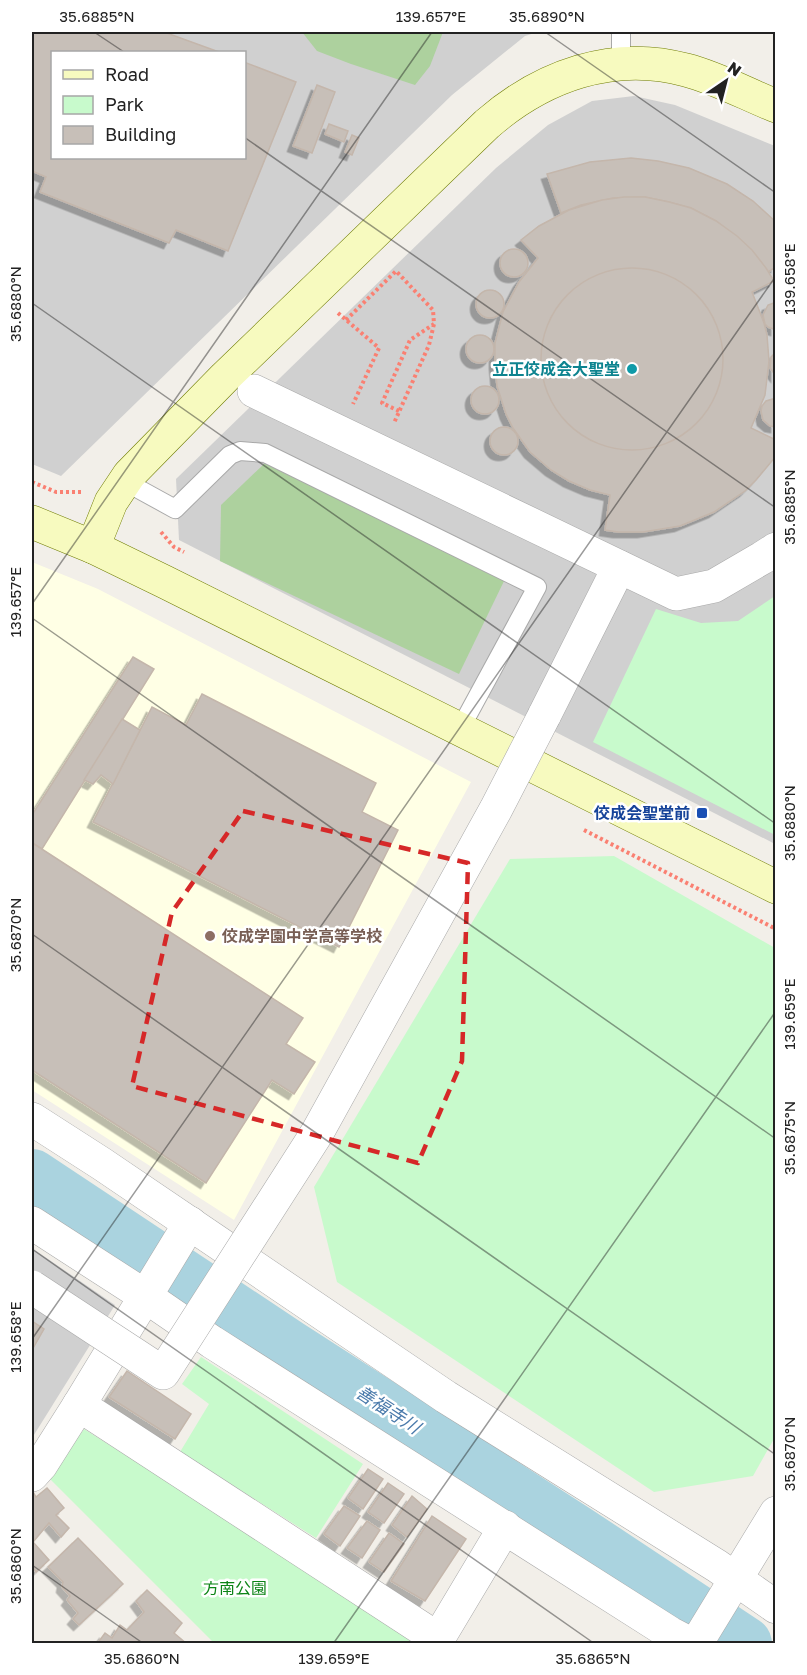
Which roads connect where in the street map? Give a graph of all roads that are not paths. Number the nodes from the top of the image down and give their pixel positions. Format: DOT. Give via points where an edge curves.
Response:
graph roads {
  1 [pos="621,32"];
  2 [pos="621,64"];
  3 [pos="776,106"];
  4 [pos="254,390"];
  5 [pos="138,489"];
  6 [pos="32,522"];
  7 [pos="93,547"];
  8 [pos="776,549"];
  9 [pos="619,567"];
  10 [pos="460,729"];
  11 [pos="776,887"];
  12 [pos="32,1119"];
  13 [pos="32,1222"];
  14 [pos="187,1229"];
  15 [pos="32,1287"];
  16 [pos="150,1288"];
  17 [pos="79,1405"];
  18 [pos="32,1475"];
  19 [pos="776,1513"];
  20 [pos="505,1527"];
  21 [pos="732,1586"];
  22 [pos="776,1606"];
  23 [pos="696,1640"];
  24 [pos="437,1641"];
  1 -- 2 [label="lane"];
  2 -- 3 [label="street" via="686,70"];
  2 -- 5 [label="street" via="579,71 551,81 503,110 225,377 129,475"];
  4 -- 9 [label="street"];
  5 -- 7 [label="street" via="111,502"];
  5 -- 10 [label="lane" via="175,509 230,455 240,451 265,453 537,587"];
  6 -- 7 [label="street"];
  7 -- 10 [label="street"];
  8 -- 9 [label="street" via="714,585 676,594"];
  9 -- 15 [label="street, bridge" via="496,809 317,1133 163,1373"];
  10 -- 11 [label="street"];
  12 -- 14 [label="street" via="102,1164"];
  13 -- 16 [label="street"];
  14 -- 16 [label="street"];
  14 -- 21 [label="street" via="717,1566"];
  16 -- 17 [label="street"];
  16 -- 20 [label="street" via="212,1342"];
  17 -- 18 [label="street"];
  17 -- 24 [label="street"];
  19 -- 21 [label="street"];
  20 -- 23 [label="street" via="670,1633"];
  20 -- 24 [label="street"];
  21 -- 22 [label="street"];
  21 -- 23 [label="street"];
}
